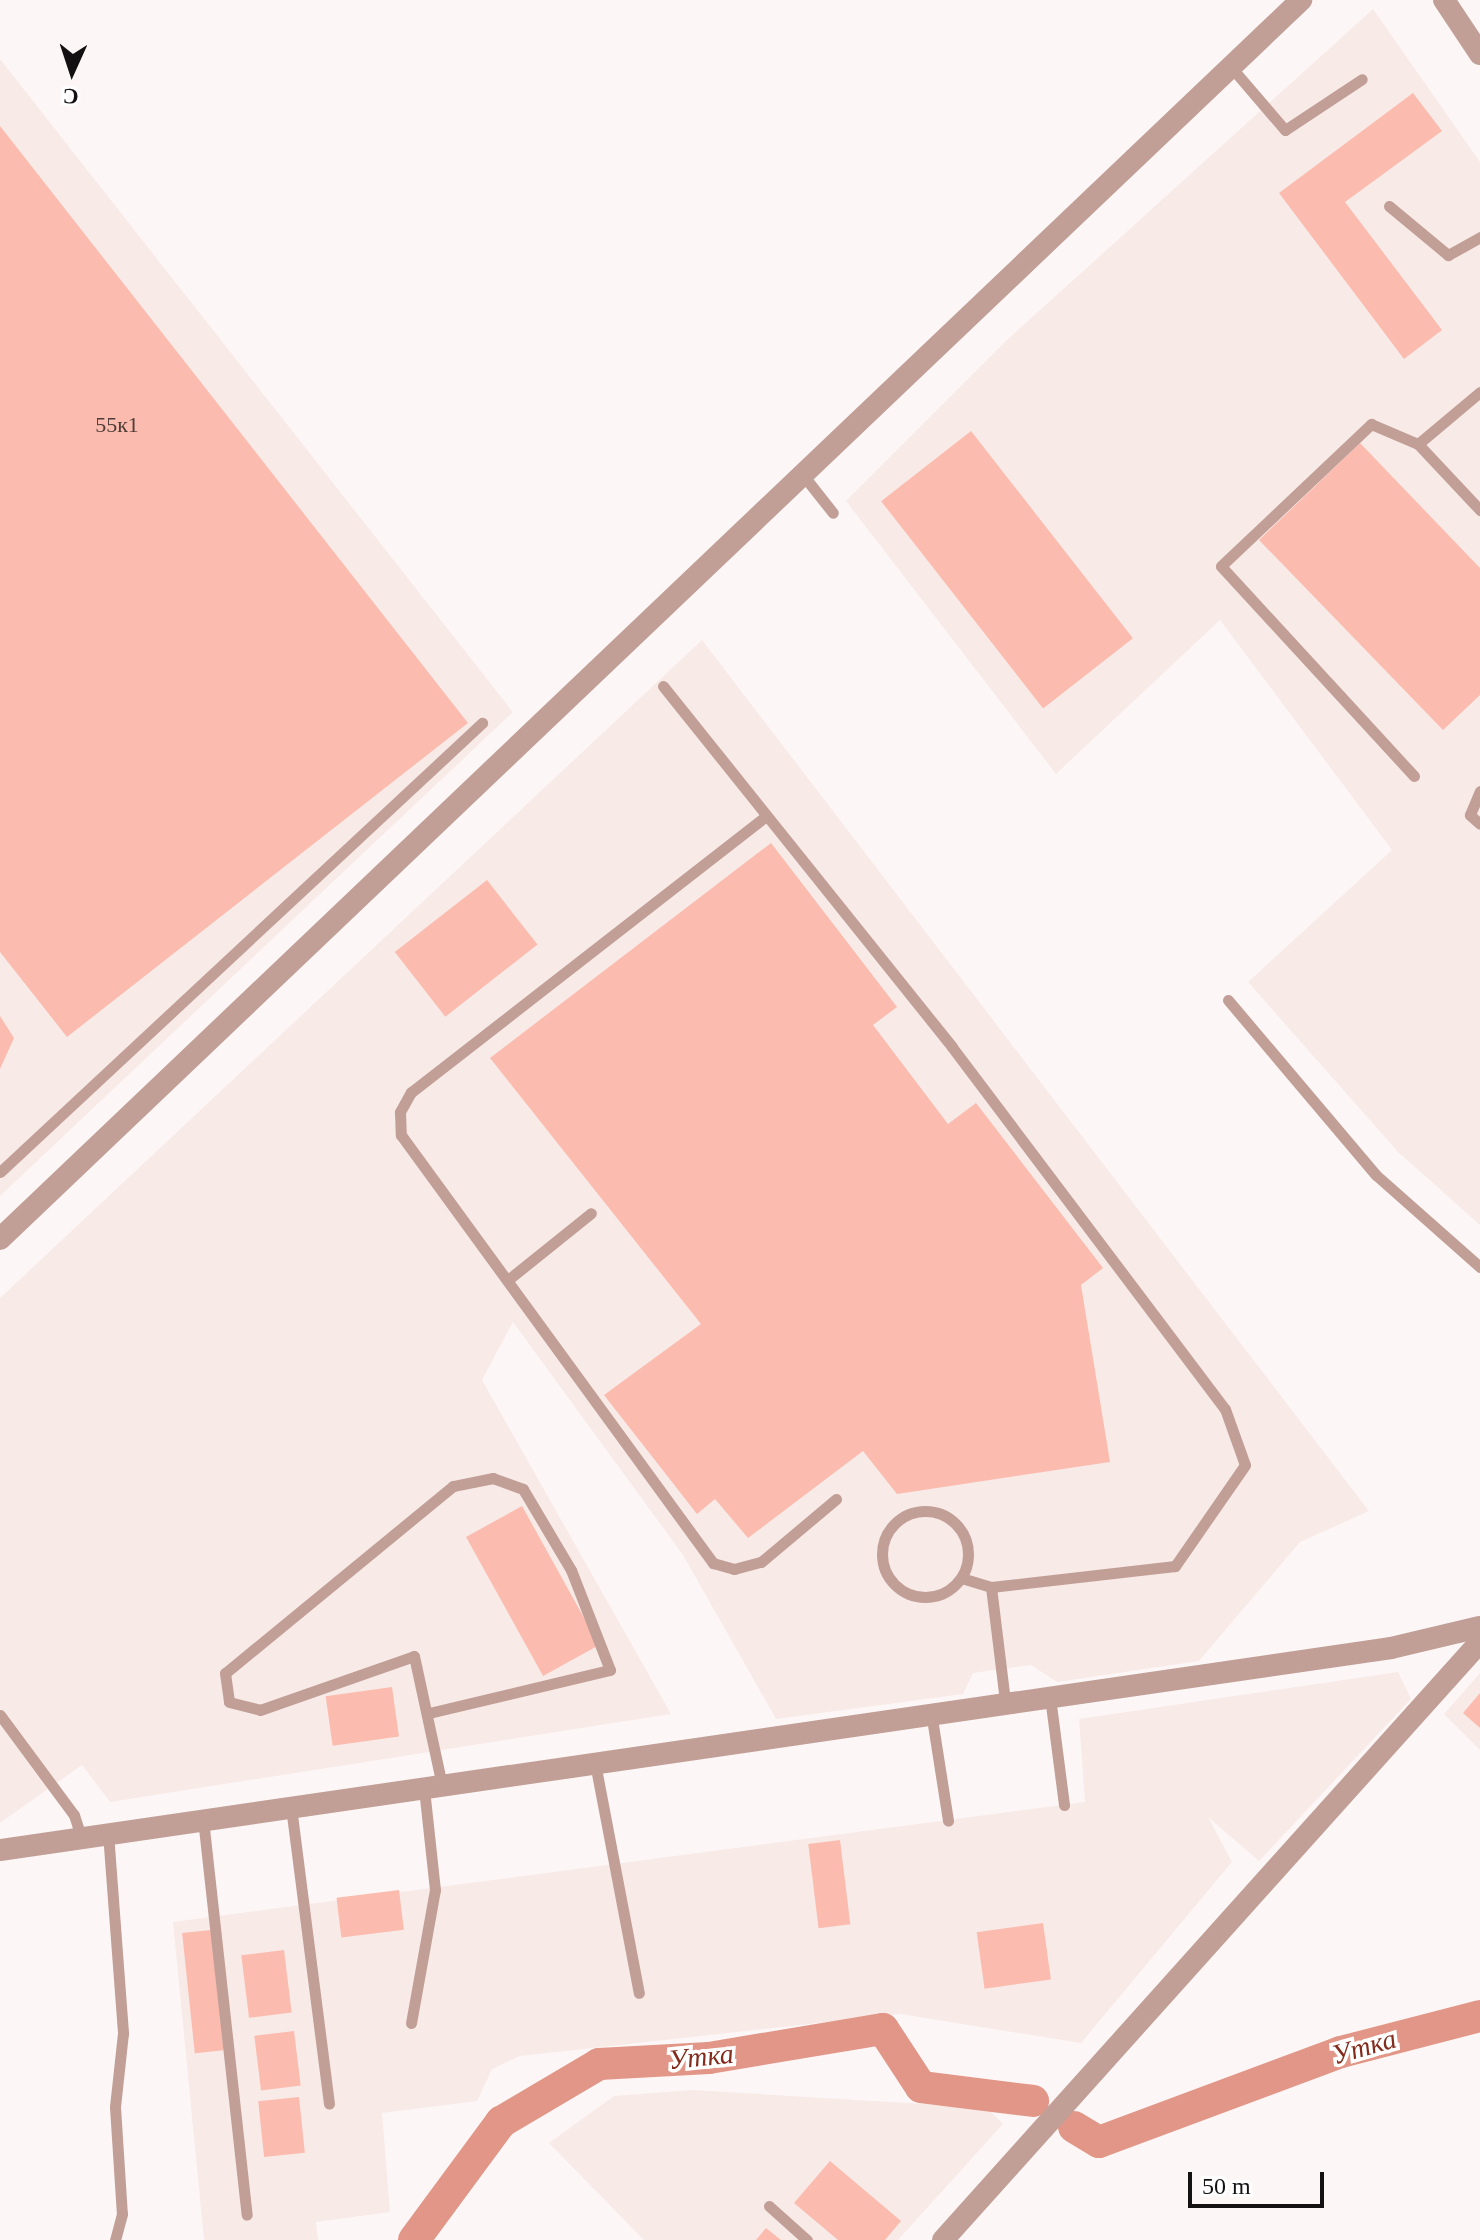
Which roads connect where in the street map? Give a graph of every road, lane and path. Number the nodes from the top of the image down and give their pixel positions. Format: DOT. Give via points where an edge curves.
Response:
graph roads {
  1 [pos="1301,0"];
  2 [pos="1444,0"];
  3 [pos="1480,54"];
  4 [pos="1231,67"];
  5 [pos="1362,79"];
  6 [pos="1389,206"];
  7 [pos="1480,237"];
  8 [pos="1480,392"];
  9 [pos="1418,444"];
  10 [pos="803,475"];
  11 [pos="1480,510"];
  12 [pos="833,513"];
  13 [pos="663,686"];
  14 [pos="482,723"];
  15 [pos="1414,776"];
  16 [pos="1480,791"];
  17 [pos="766,816"];
  18 [pos="1480,824"];
  19 [pos="1228,1000"];
  20 [pos="0,1172"];
  21 [pos="591,1213"];
  22 [pos="0,1239"];
  23 [pos="1480,1267"];
  24 [pos="509,1279"];
  25 [pos="836,1499"];
  26 [pos="962,1578"];
  27 [pos="991,1587"];
  28 [pos="1480,1627"];
  29 [pos="1480,1642"];
  30 [pos="1050,1697"];
  31 [pos="1005,1701"];
  32 [pos="931,1712"];
  33 [pos="429,1713"];
  34 [pos="0,1715"];
  35 [pos="595,1763"];
  36 [pos="433,1786"];
  37 [pos="1064,1805"];
  38 [pos="291,1807"];
  39 [pos="203,1819"];
  40 [pos="948,1821"];
  41 [pos="108,1833"];
  42 [pos="81,1837"];
  43 [pos="0,1850"];
  44 [pos="639,1993"];
  45 [pos="411,2023"];
  46 [pos="329,2104"];
  47 [pos="769,2206"];
  48 [pos="247,2215"];
  49 [pos="115,2240"];
  50 [pos="807,2240"];
  51 [pos="943,2240"];
  1 -- 4 [label="street"];
  2 -- 3 [label="street"];
  4 -- 5 [label="lane" via="1285,130"];
  4 -- 10 [label="street"];
  6 -- 7 [label="lane" via="1448,255"];
  8 -- 9 [label="lane"];
  9 -- 11 [label="lane"];
  9 -- 15 [label="lane" via="1371,424 1221,566"];
  10 -- 12 [label="lane"];
  10 -- 22 [label="street"];
  13 -- 17 [label="lane"];
  14 -- 20 [label="lane"];
  16 -- 18 [label="lane" via="1470,815"];
  17 -- 24 [label="lane" via="411,1092 400,1112 401,1135"];
  17 -- 27 [label="lane" via="1225,1409 1245,1465 1175,1566"];
  19 -- 23 [label="lane" via="1376,1175"];
  21 -- 24 [label="lane"];
  24 -- 25 [label="lane" via="568,1355 586,1399 713,1563 734,1569 761,1562"];
  26 -- 26 [label="lane" via="939,1596 897,1588 882,1564 885,1535 919,1511 946,1516 969,1550"];
  26 -- 27 [label="lane"];
  27 -- 31 [label="lane"];
  28 -- 30 [label="street" via="1421,1643"];
  29 -- 51 [label="street"];
  30 -- 31 [label="street"];
  30 -- 37 [label="lane"];
  31 -- 32 [label="street"];
  32 -- 35 [label="street"];
  32 -- 40 [label="lane"];
  33 -- 33 [label="lane" via="414,1656 260,1710 229,1702 225,1673 453,1486 493,1478 523,1489 571,1570 610,1670"];
  33 -- 36 [label="lane"];
  34 -- 42 [label="lane" via="74,1815"];
  35 -- 36 [label="street"];
  35 -- 44 [label="lane"];
  36 -- 38 [label="street"];
  36 -- 45 [label="lane" via="435,1890"];
  38 -- 39 [label="street"];
  38 -- 46 [label="lane"];
  39 -- 41 [label="street"];
  39 -- 48 [label="lane"];
  41 -- 42 [label="street"];
  41 -- 49 [label="lane" via="123,2033 115,2107 122,2214"];
  42 -- 43 [label="street"];
  47 -- 50 [label="lane"];
}
